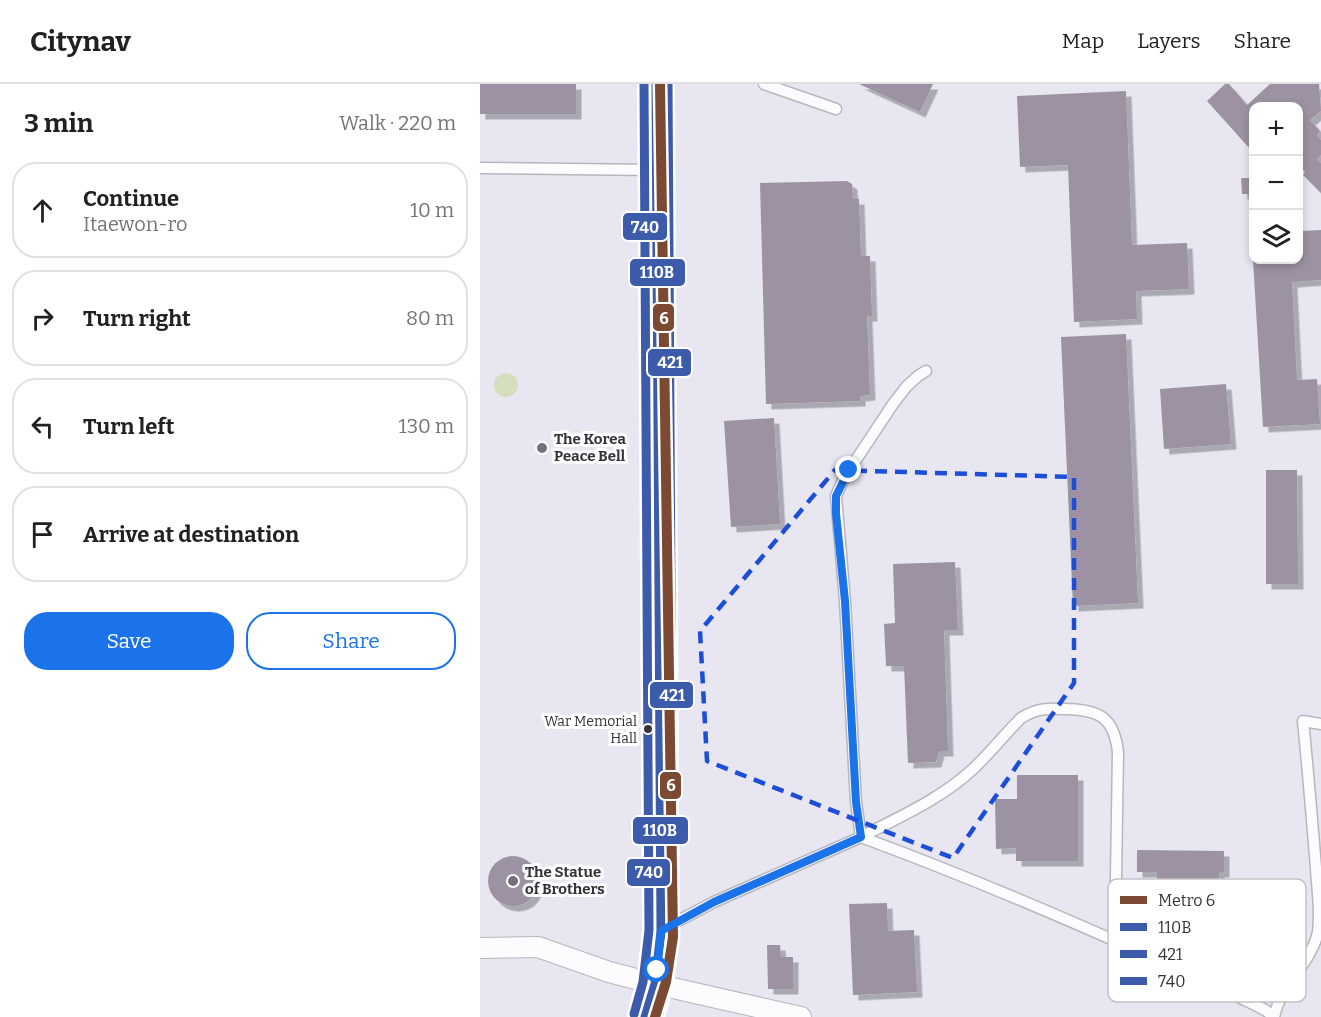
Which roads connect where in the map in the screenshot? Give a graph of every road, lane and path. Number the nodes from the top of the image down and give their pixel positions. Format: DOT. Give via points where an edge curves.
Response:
graph roads {
  1 [pos="656,84"];
  2 [pos="764,84"];
  3 [pos="836,109"];
  4 [pos="480,168"];
  5 [pos="657,170"];
  6 [pos="926,371"];
  7 [pos="1321,724"];
  8 [pos="861,837"];
  9 [pos="1116,879"];
  10 [pos="661,931"];
  11 [pos="1108,936"];
  12 [pos="480,948"];
  13 [pos="1306,958"];
  14 [pos="655,984"];
  15 [pos="1249,1002"];
  16 [pos="1281,1002"];
  17 [pos="645,1017"];
  18 [pos="801,1017"];
  19 [pos="1274,1017"];
  1 -- 5 [label="main road"];
  2 -- 3 [label="lane"];
  4 -- 5 [label="lane"];
  5 -- 10 [label="main road"];
  6 -- 8 [label="lane" via="893,404 836,496"];
  7 -- 13 [label="lane" via="1303,721 1318,930"];
  8 -- 9 [label="lane" via="960,780 1031,712 1042,708 1084,710 1105,719 1112,728 1118,752"];
  8 -- 10 [label="lane" via="714,902"];
  8 -- 11 [label="lane"];
  10 -- 14 [label="main road"];
  12 -- 14 [label="street" via="538,947"];
  14 -- 17 [label="main road"];
  14 -- 18 [label="street"];
  15 -- 19 [label="lane"];
  16 -- 19 [label="lane"];
}
